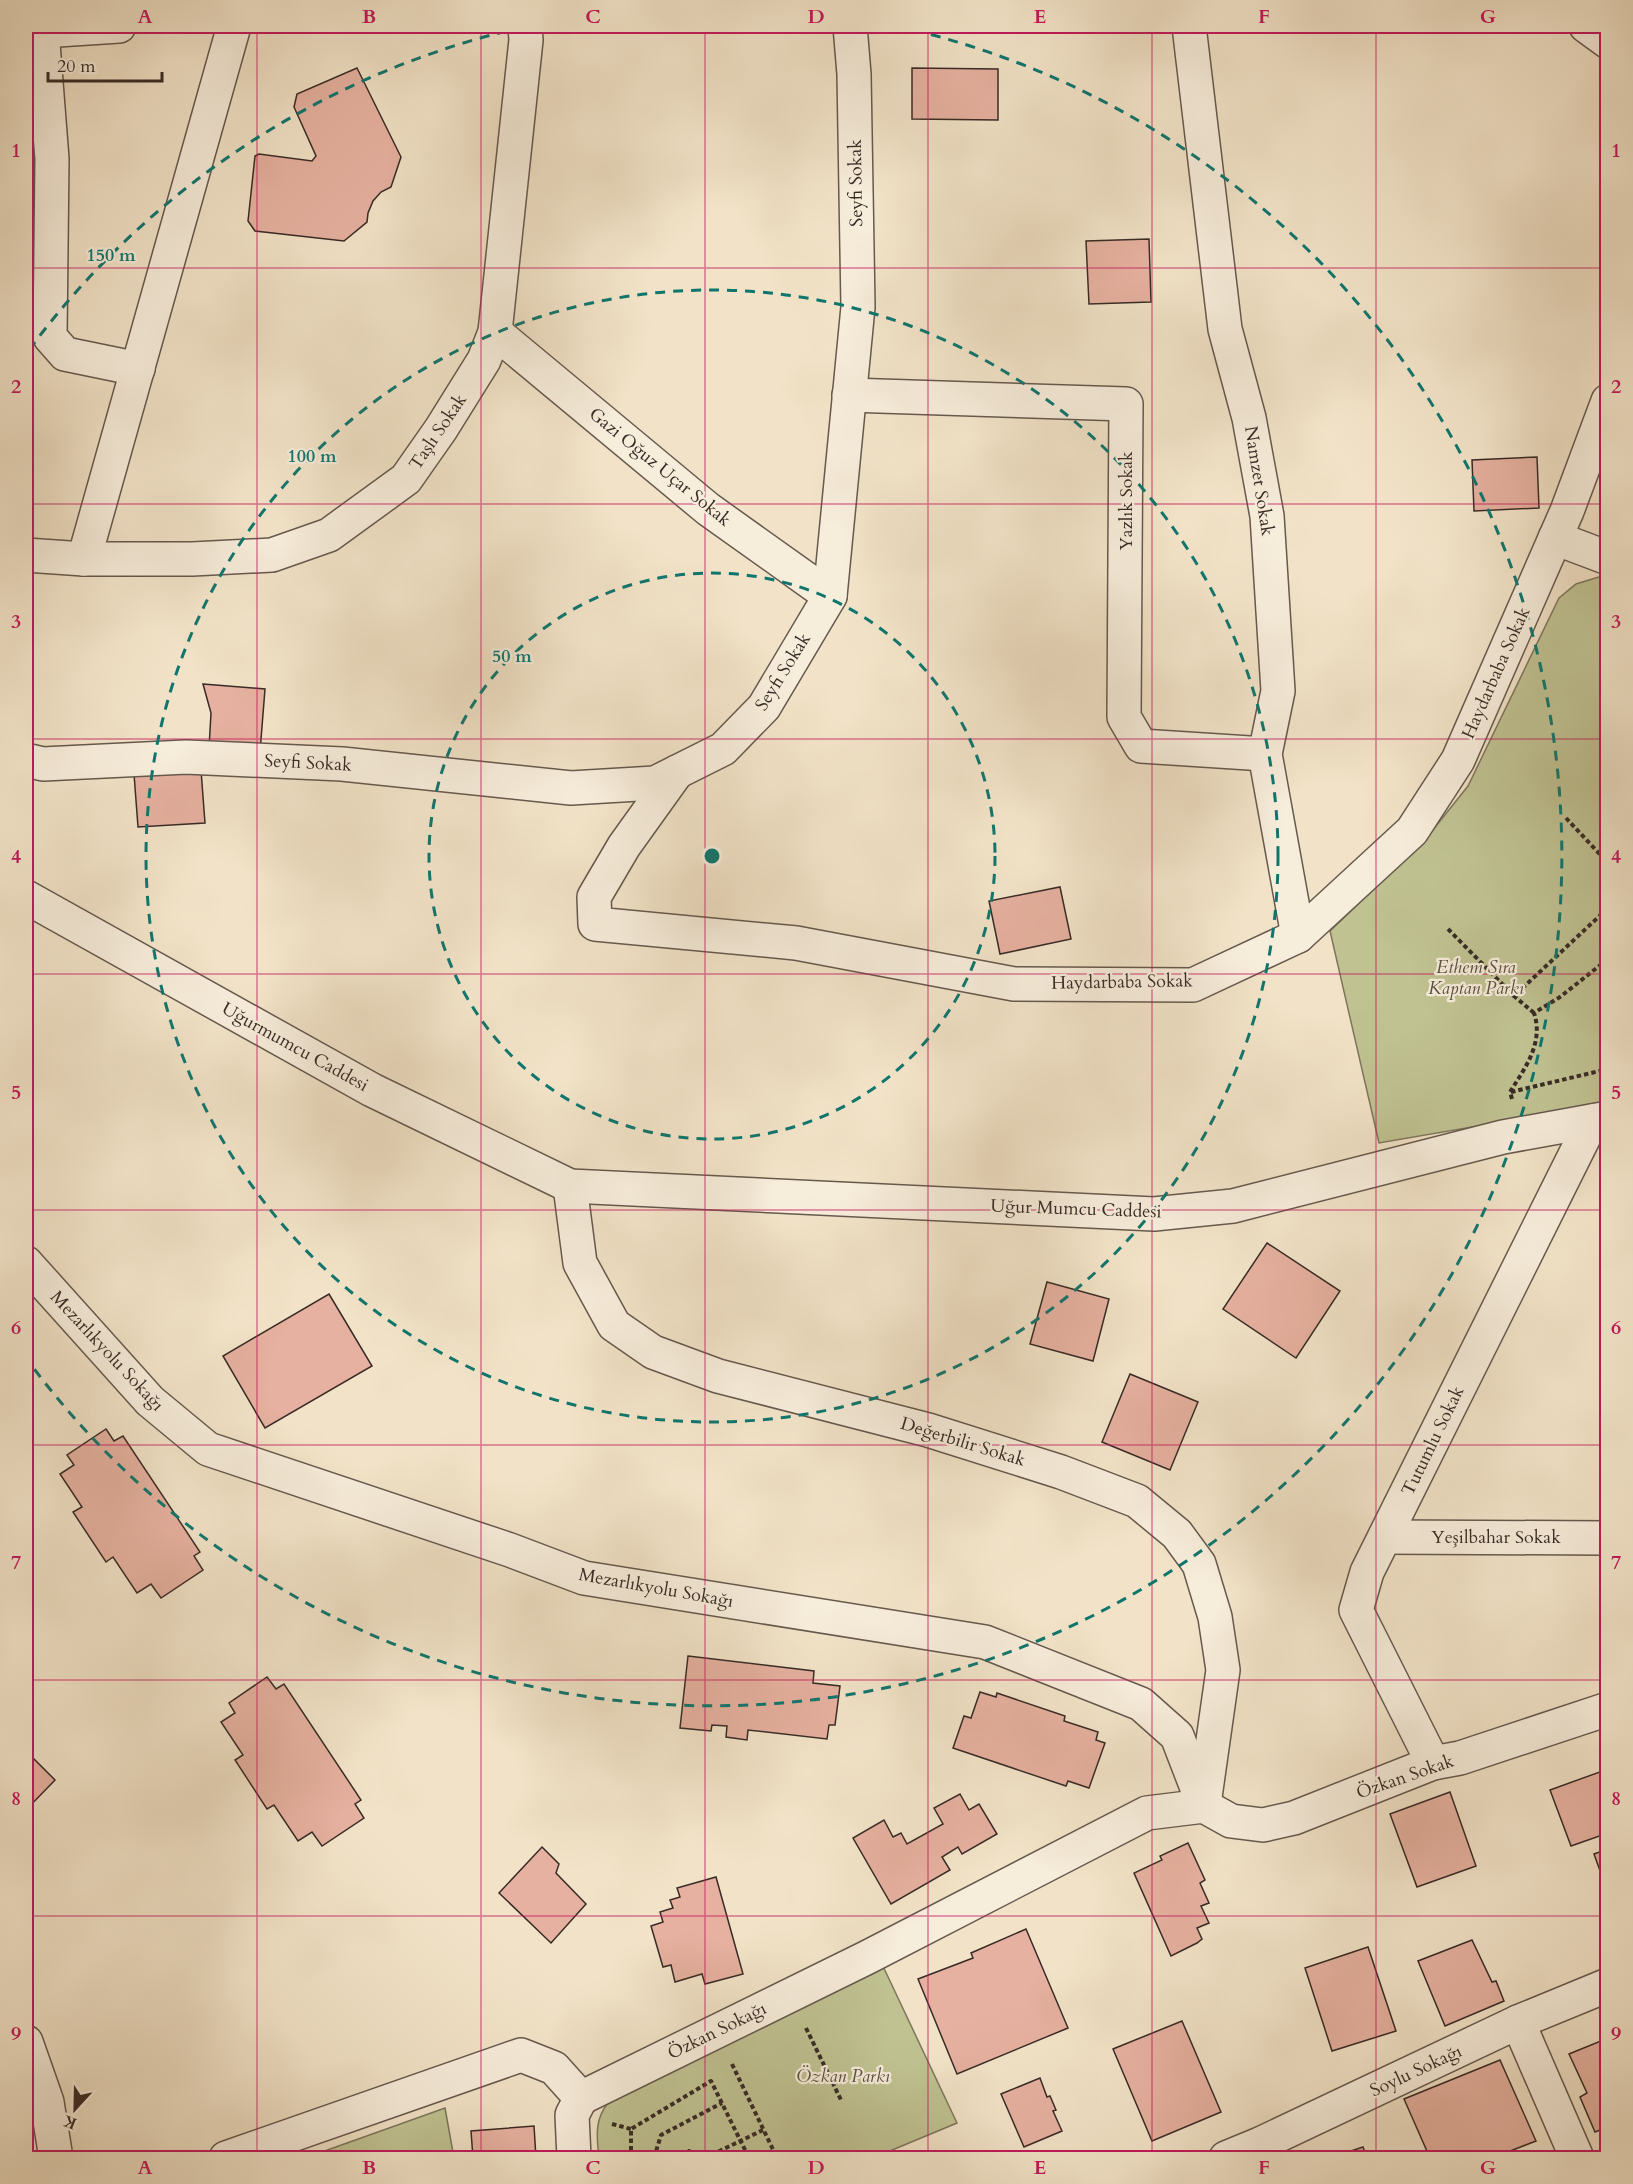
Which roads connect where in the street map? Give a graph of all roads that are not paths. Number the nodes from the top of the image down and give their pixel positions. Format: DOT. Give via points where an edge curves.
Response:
graph roads {
  1 [pos="118,26"];
  2 [pos="234,26"];
  3 [pos="525,26"];
  4 [pos="850,26"];
  5 [pos="1189,26"];
  6 [pos="1586,26"];
  7 [pos="34,31"];
  8 [pos="1608,42"];
  9 [pos="495,332"];
  10 [pos="138,369"];
  11 [pos="849,395"];
  12 [pos="1608,400"];
  13 [pos="1555,538"];
  14 [pos="26,555"];
  15 [pos="1608,558"];
  16 [pos="84,560"];
  17 [pos="830,596"];
  18 [pos="1265,754"];
  19 [pos="26,760"];
  20 [pos="677,772"];
  21 [pos="26,897"];
  22 [pos="1298,936"];
  23 [pos="1600,1119"];
  24 [pos="570,1186"];
  25 [pos="26,1263"];
  26 [pos="1385,1537"];
  27 [pos="1608,1538"];
  28 [pos="1608,1709"];
  29 [pos="1433,1763"];
  30 [pos="1204,1806"];
  31 [pos="1608,1985"];
  32 [pos="1518,2022"];
  33 [pos="26,2042"];
  34 [pos="580,2098"];
  35 [pos="1263,2152"];
  36 [pos="56,2158"];
  37 [pos="226,2158"];
  38 [pos="574,2158"];
  39 [pos="1226,2158"];
  40 [pos="1577,2158"];
  1 -- 7 [label="street"];
  2 -- 10 [label="street"];
  3 -- 9 [label="street, Taşlı Sokak"];
  4 -- 11 [label="street, Seyfi Sokak" via="858,307"];
  5 -- 18 [label="street, Namzet Sokak" via="1225,329 1249,418 1267,516 1278,691"];
  6 -- 8 [label="street"];
  7 -- 10 [label="street" via="52,159 50,337 65,354"];
  9 -- 16 [label="street, Taşlı Sokak" via="484,360 406,479 329,535 272,555"];
  9 -- 17 [label="street, Gazi Oğuz Uçar Sokak" via="708,509"];
  10 -- 16 [label="street"];
  11 -- 17 [label="street, Seyfi Sokak"];
  11 -- 18 [label="street, Yazlık Sokak" via="1126,404 1124,717 1141,746"];
  12 -- 13 [label="street, Haydarbaba Sokak"];
  13 -- 15 [label="street"];
  13 -- 22 [label="street, Haydarbaba Sokak" via="1458,760 1412,831"];
  14 -- 16 [label="street, Taşlı Sokak"];
  17 -- 20 [label="street, Seyfi Sokak" via="764,707 723,749"];
  18 -- 22 [label="street, Namzet Sokak"];
  19 -- 20 [label="street, Seyfi Sokak" via="43,764 186,757 331,764 571,788 655,783"];
  20 -- 22 [label="street, Haydarbaba Sokak" via="624,846 594,897 595,924 796,943 1014,984 1193,985"];
  21 -- 24 [label="street, Uğurmumcu Caddesi" via="372,1090"];
  23 -- 24 [label="street, Uğur Mumcu Caddesi" via="1503,1137 1233,1206 1154,1214"];
  23 -- 26 [label="street, Tutumlu Sokak"];
  24 -- 30 [label="street, Değerbilir Sokak" via="580,1263 615,1325 653,1352 718,1376 928,1430 1060,1472 1137,1501 1177,1534 1199,1563 1215,1617 1223,1670"];
  25 -- 30 [label="street, Mezarlıkyolu Sokağı" via="150,1401 207,1449 584,1578 985,1642 1141,1704 1177,1736"];
  26 -- 27 [label="street, Yeşilbahar Sokak"];
  26 -- 29 [label="street, Tutumlu Sokak" via="1367,1572 1356,1610"];
  28 -- 29 [label="street, Özkan Sokak" via="1460,1758"];
  29 -- 30 [label="street, Özkan Sokak" via="1294,1818 1263,1825 1231,1821"];
  30 -- 34 [label="street, Özkan Sokağı" via="1147,1813 866,1958"];
  31 -- 32 [label="street, Soylu Sokağı"];
  32 -- 35 [label="street, Soylu Sokağı"];
  32 -- 40 [label="street"];
  33 -- 36 [label="street" via="47,2102"];
  34 -- 37 [label="street" via="554,2068 520,2055"];
  34 -- 38 [label="street" via="572,2115"];
  35 -- 39 [label="street, Soylu Sokağı"];
}
